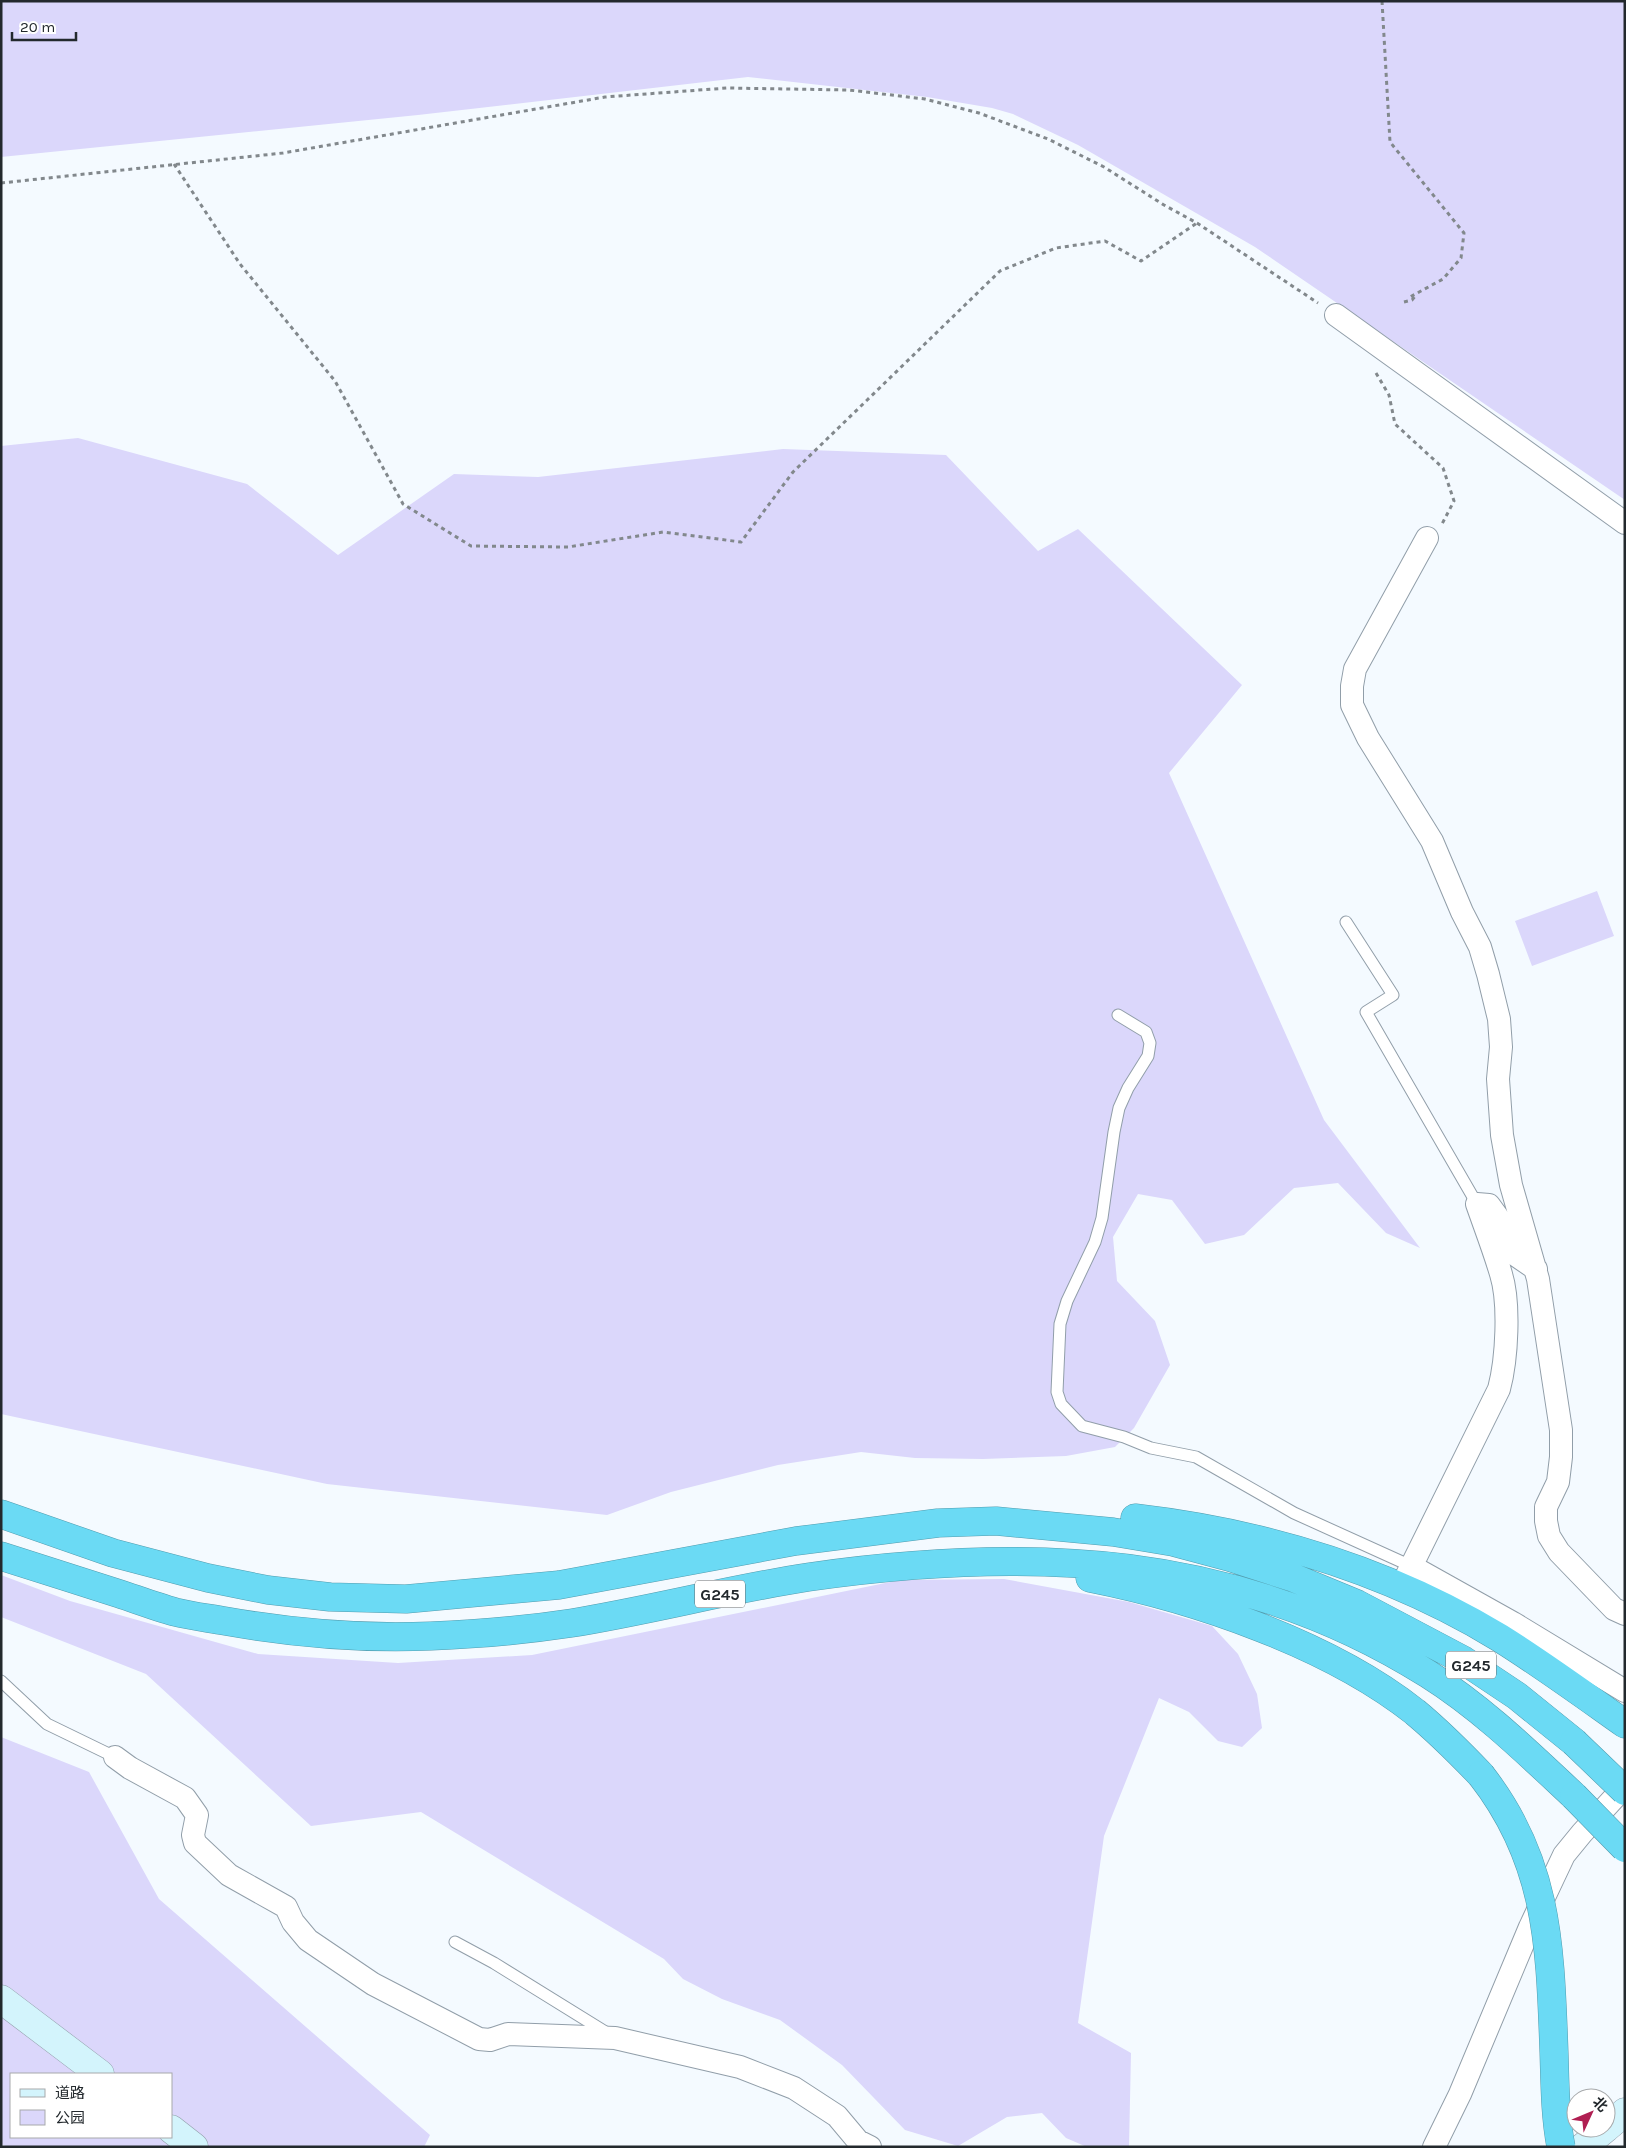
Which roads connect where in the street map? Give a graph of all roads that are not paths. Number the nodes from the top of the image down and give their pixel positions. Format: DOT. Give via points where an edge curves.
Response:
graph roads {
  1 [pos="1336,315"];
  2 [pos="1625,523"];
  3 [pos="1427,538"];
  4 [pos="1346,922"];
  5 [pos="1118,1015"];
  6 [pos="1477,1204"];
  7 [pos="1536,1269"];
  8 [pos="1,1514"];
  9 [pos="996,1521"];
  10 [pos="1,1556"];
  11 [pos="992,1561"];
  12 [pos="1410,1583"];
  13 [pos="1625,1614"];
  14 [pos="1,1682"];
  15 [pos="1625,1691"];
  16 [pos="1625,1724"];
  17 [pos="115,1757"];
  18 [pos="1625,1786"];
  19 [pos="1625,1791"];
  20 [pos="1625,1848"];
  21 [pos="455,1942"];
  22 [pos="1,1999"];
  23 [pos="615,2038"];
  24 [pos="99,2073"];
  25 [pos="172,2130"];
  26 [pos="1594,2138"];
  27 [pos="194,2147"];
  28 [pos="870,2147"];
  29 [pos="1434,2147"];
  30 [pos="1561,2147"];
  31 [pos="1583,2147"];
  1 -- 2 [label="street"];
  3 -- 7 [label="street" via="1355,669 1352,705 1368,738 1432,841 1480,947 1499,1019 1498,1079 1502,1135 1511,1185"];
  4 -- 6 [label="lane" via="1393,994 1366,1012"];
  5 -- 12 [label="lane" via="1146,1032 1150,1043 1148,1056 1119,1108 1102,1218 1060,1324 1056,1392 1060,1404 1082,1426 1151,1448 1196,1458"];
  6 -- 7 [label="street" via="1489,1206 1514,1254"];
  6 -- 12 [label="street" via="1502,1275 1504,1369 1499,1388"];
  7 -- 13 [label="street" via="1561,1430 1558,1482 1546,1507 1549,1536 1559,1552 1614,1609"];
  8 -- 9 [label="highway, G245" via="113,1553 208,1578 268,1590 330,1597 406,1599 559,1585 806,1540 938,1523"];
  9 -- 12 [label="highway" via="1046,1514 1107,1515 1213,1529 1314,1553"];
  9 -- 19 [label="highway, G245, bridge" via="1113,1532 1173,1542 1229,1556 1358,1604 1463,1660 1517,1696 1574,1742"];
  10 -- 11 [label="highway, G245" via="176,1612 266,1628 346,1636 505,1632 573,1623 806,1578 891,1567"];
  11 -- 20 [label="highway, G245, bridge" via="1120,1566 1173,1574 1225,1585 1340,1627 1430,1675 1485,1715 1574,1796"];
  11 -- 30 [label="highway, bridge" via="1111,1582 1276,1634 1372,1683 1449,1741 1481,1775 1507,1812 1533,1870 1550,1963 1556,2112"];
  12 -- 15 [label="street" via="1513,1623"];
  12 -- 16 [label="highway" via="1500,1638"];
  14 -- 17 [label="lane" via="47,1724"];
  17 -- 23 [label="street" via="185,1798 197,1815 193,1835 195,1843 209,1857 229,1875 286,1907 308,1940 374,1984 479,2039 490,2040 508,2034"];
  18 -- 29 [label="street" via="1564,1855"];
  21 -- 23 [label="lane"];
  22 -- 24 [label="main road"];
  23 -- 28 [label="street" via="740,2067 794,2088 837,2116 858,2141"];
  25 -- 27 [label="main road"];
  26 -- 31 [label="main road"];
}
